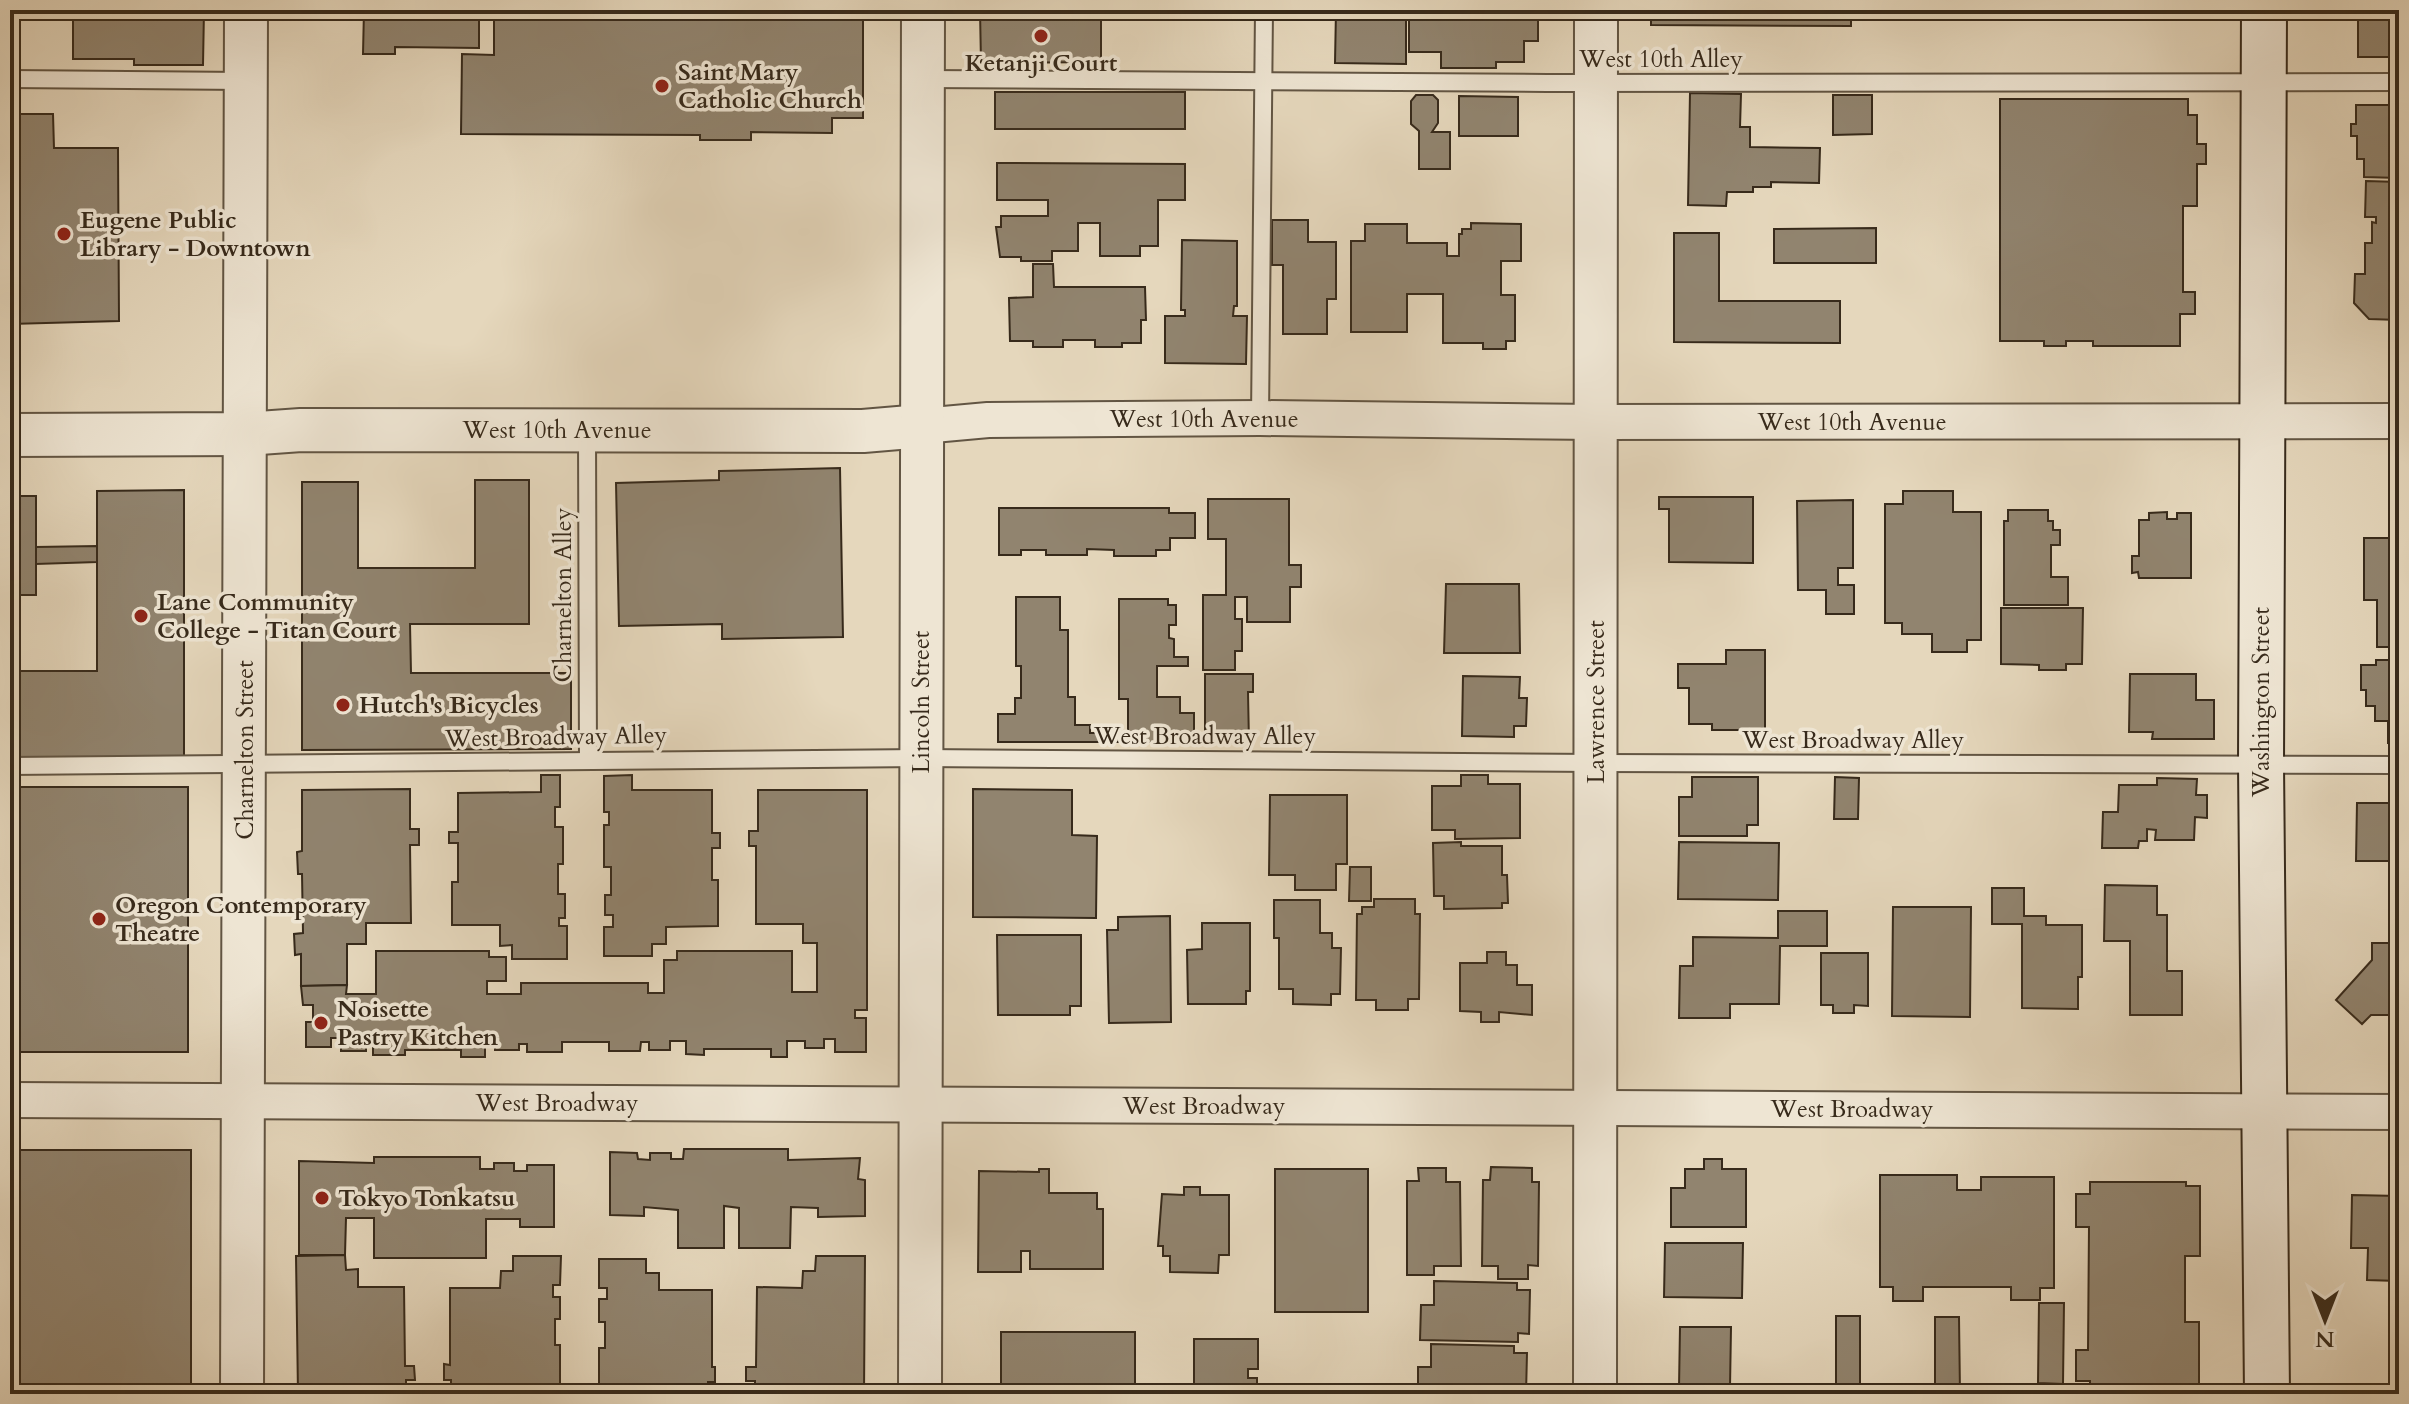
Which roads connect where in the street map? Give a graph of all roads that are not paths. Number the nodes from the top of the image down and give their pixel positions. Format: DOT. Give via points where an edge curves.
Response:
graph roads {
  1 [pos="246,10"];
  2 [pos="923,10"];
  3 [pos="1264,10"];
  4 [pos="1596,10"];
  5 [pos="2264,10"];
  6 [pos="10,79"];
  7 [pos="922,79"];
  8 [pos="246,81"];
  9 [pos="1264,81"];
  10 [pos="2263,81"];
  11 [pos="2399,82"];
  12 [pos="1596,83"];
  13 [pos="1260,418"];
  14 [pos="2262,421"];
  15 [pos="2399,421"];
  16 [pos="1596,422"];
  17 [pos="922,426"];
  18 [pos="587,430"];
  19 [pos="246,434"];
  20 [pos="10,435"];
  21 [pos="921,758"];
  22 [pos="588,759"];
  23 [pos="1596,763"];
  24 [pos="2261,764"];
  25 [pos="245,765"];
  26 [pos="2399,765"];
  27 [pos="10,766"];
  28 [pos="10,1100"];
  29 [pos="242,1101"];
  30 [pos="919,1105"];
  31 [pos="1597,1108"];
  32 [pos="2265,1111"];
  33 [pos="2399,1112"];
  34 [pos="242,1394"];
  35 [pos="920,1394"];
  36 [pos="1595,1394"];
  37 [pos="2267,1394"];
  1 -- 8 [label="street, Charnelton Street"];
  2 -- 7 [label="street, Lincoln Street"];
  3 -- 9 [label="lane"];
  4 -- 12 [label="street, Lawrence Street"];
  5 -- 10 [label="main road, Washington Street"];
  6 -- 8 [label="lane"];
  7 -- 9 [label="lane, West 10th Alley"];
  7 -- 17 [label="street, Lincoln Street"];
  8 -- 19 [label="street, Charnelton Street"];
  9 -- 12 [label="lane, West 10th Alley"];
  9 -- 13 [label="lane"];
  10 -- 11 [label="lane, West 10th Alley"];
  10 -- 12 [label="lane, West 10th Alley"];
  10 -- 14 [label="main road, Washington Street"];
  12 -- 16 [label="street, Lawrence Street"];
  13 -- 16 [label="street, West 10th Avenue"];
  13 -- 17 [label="street, West 10th Avenue" via="988,420"];
  14 -- 15 [label="street, West 10th Avenue"];
  14 -- 16 [label="street, West 10th Avenue"];
  14 -- 24 [label="main road, Washington Street"];
  16 -- 23 [label="street, Lawrence Street"];
  17 -- 18 [label="street, West 10th Avenue" via="863,431"];
  17 -- 21 [label="street, Lincoln Street"];
  18 -- 19 [label="street, West 10th Avenue"];
  18 -- 22 [label="lane, Charnelton Alley"];
  19 -- 20 [label="street, West 10th Avenue"];
  19 -- 25 [label="street, Charnelton Street"];
  21 -- 22 [label="lane, West Broadway Alley"];
  21 -- 23 [label="lane, West Broadway Alley"];
  21 -- 30 [label="street, Lincoln Street"];
  22 -- 25 [label="lane, West Broadway Alley"];
  23 -- 24 [label="lane, West Broadway Alley"];
  23 -- 31 [label="street, Lawrence Street"];
  24 -- 26 [label="lane, West Broadway Alley"];
  24 -- 32 [label="main road, Washington Street"];
  25 -- 27 [label="lane, West Broadway Alley"];
  25 -- 29 [label="street, Charnelton Street"];
  28 -- 29 [label="street, West Broadway"];
  29 -- 30 [label="street, West Broadway"];
  29 -- 34 [label="street, Charnelton Street"];
  30 -- 31 [label="street, West Broadway"];
  30 -- 35 [label="street, Lincoln Street"];
  31 -- 32 [label="street, West Broadway"];
  31 -- 36 [label="street, Lawrence Street"];
  32 -- 33 [label="street, West Broadway"];
  32 -- 37 [label="main road, Washington Street"];
}
